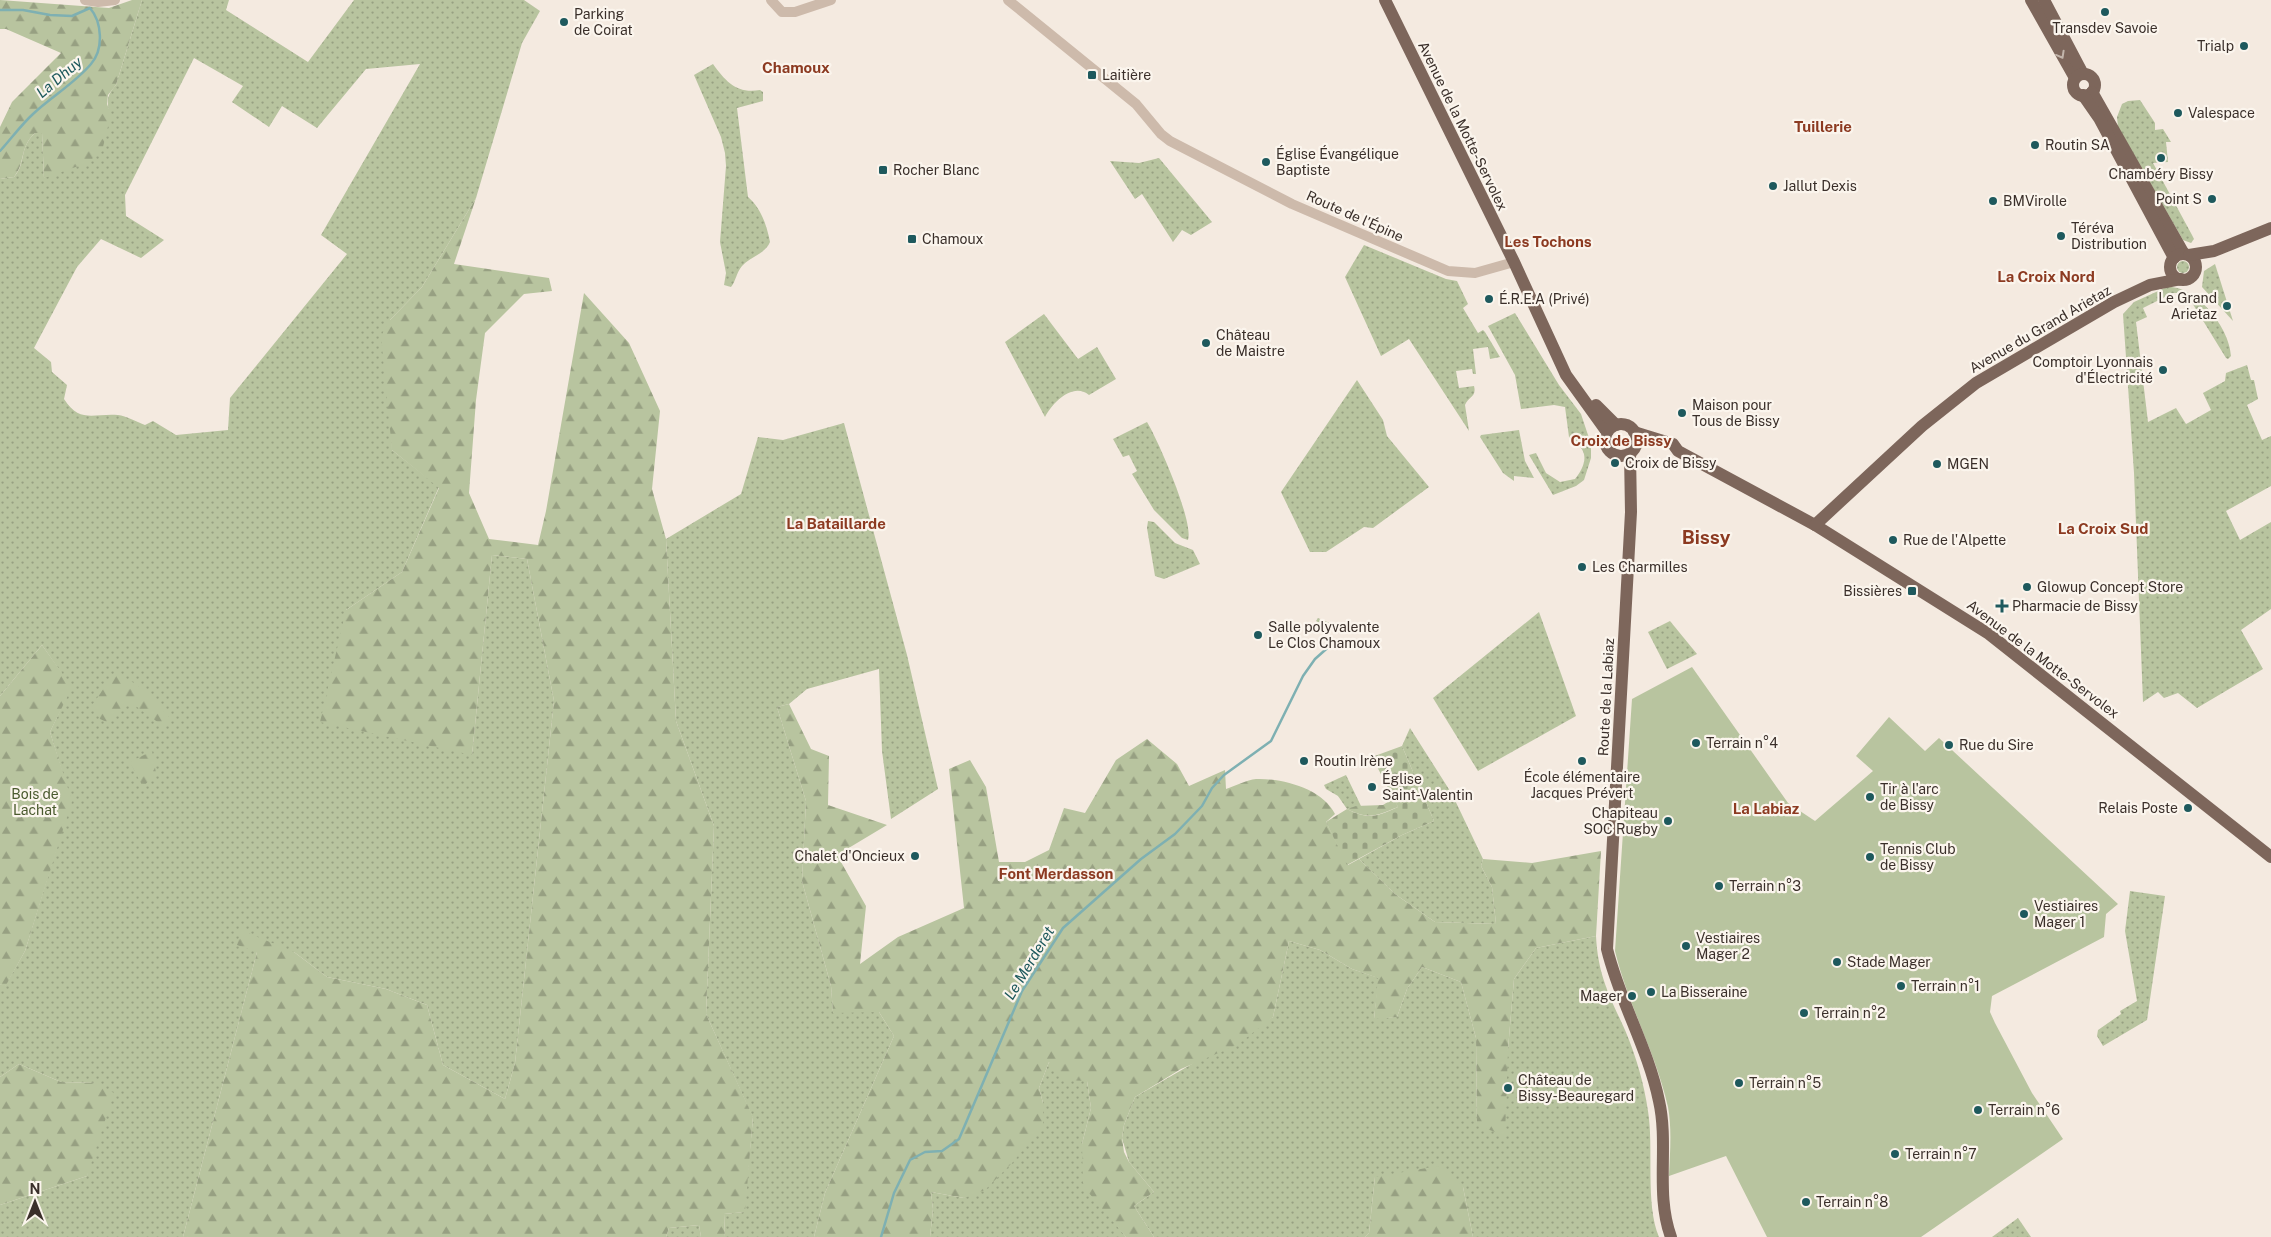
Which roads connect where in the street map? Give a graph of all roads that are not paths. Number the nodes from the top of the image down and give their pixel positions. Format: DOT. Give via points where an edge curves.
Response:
graph roads {
  1 [pos="114,0"];
  2 [pos="771,0"];
  3 [pos="831,0"];
  4 [pos="1008,0"];
  5 [pos="1385,0"];
  6 [pos="2032,0"];
  7 [pos="2044,0"];
  8 [pos="90,1"];
  9 [pos="2079,76"];
  10 [pos="2088,93"];
  11 [pos="2271,228"];
  12 [pos="2214,251"];
  13 [pos="2179,258"];
  14 [pos="1514,262"];
  15 [pos="2196,271"];
  16 [pos="2181,279"];
  17 [pos="2150,285"];
  18 [pos="1612,429"];
  19 [pos="1634,432"];
  20 [pos="1676,449"];
  21 [pos="1633,450"];
  22 [pos="1617,456"];
  23 [pos="1629,479"];
  24 [pos="1815,525"];
  25 [pos="2271,857"];
  26 [pos="1671,1237"];
  1 -- 8 [label="street"];
  2 -- 3 [label="street" via="782,12 795,12"];
  4 -- 14 [label="street, Route de l'Épine" via="1136,104 1165,137 1262,188 1448,271 1475,273"];
  5 -- 14 [label="main road, Avenue de la Motte-Servolex"];
  6 -- 9 [label="main road, one-way"];
  7 -- 9 [label="main road"];
  9 -- 10 [label="main road" via="2074,89"];
  9 -- 10 [label="main road" via="2094,80 2095,87"];
  10 -- 13 [label="main road"];
  11 -- 12 [label="main road"];
  12 -- 13 [label="main road"];
  12 -- 15 [label="main road"];
  13 -- 15 [label="main road" via="2195,262"];
  13 -- 16 [label="main road" via="2174,275"];
  13 -- 17 [label="main road, Avenue du Grand Arietaz"];
  14 -- 18 [label="main road, Avenue de la Motte-Servolex" via="1566,375"];
  15 -- 16 [label="main road, Avenue du Grand Arietaz" via="2192,276"];
  16 -- 17 [label="main road, Avenue du Grand Arietaz"];
  17 -- 24 [label="main road, Avenue du Grand Arietaz" via="2114,302 1976,383 1922,426"];
  18 -- 19 [label="main road" via="1626,426"];
  18 -- 22 [label="main road" via="1605,437 1606,447"];
  19 -- 20 [label="main road, Avenue de la Motte-Servolex" via="1673,444"];
  19 -- 21 [label="main road"];
  20 -- 21 [label="main road, Avenue de la Motte-Servolex" via="1651,444"];
  20 -- 24 [label="main road, Avenue de la Motte-Servolex"];
  21 -- 22 [label="main road"];
  21 -- 23 [label="main road, Route de la Labiaz"];
  22 -- 23 [label="main road, Route de la Labiaz"];
  23 -- 26 [label="main road, Route de la Labiaz" via="1631,512 1607,949 1617,987 1641,1040 1659,1102 1665,1215"];
  24 -- 25 [label="main road, Avenue de la Motte-Servolex" via="1990,634"];
}
